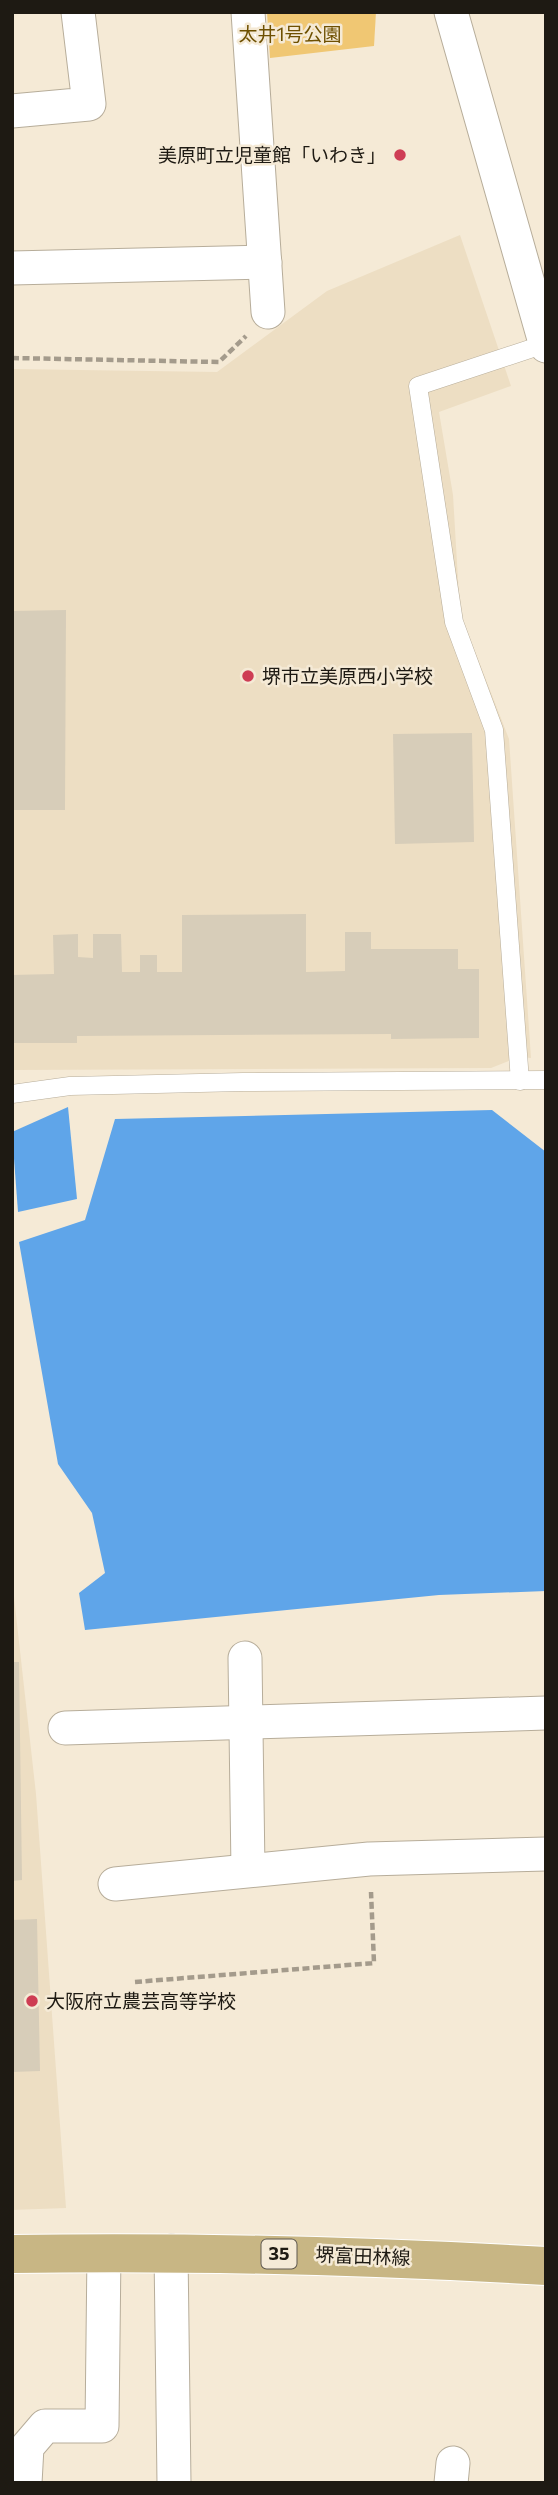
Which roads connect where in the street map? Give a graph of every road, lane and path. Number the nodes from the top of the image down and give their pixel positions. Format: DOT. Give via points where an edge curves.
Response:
graph roads {
  1 [pos="78,12"];
  2 [pos="248,12"];
  3 [pos="451,12"];
  4 [pos="12,111"];
  5 [pos="265,262"];
  6 [pos="12,268"];
  7 [pos="268,312"];
  8 [pos="545,345"];
  9 [pos="12,358"];
  10 [pos="546,1080"];
  11 [pos="520,1081"];
  12 [pos="12,1094"];
  13 [pos="245,1658"];
  14 [pos="546,1713"];
  15 [pos="247,1723"];
  16 [pos="65,1728"];
  17 [pos="546,1854"];
  18 [pos="369,1859"];
  19 [pos="248,1870"];
  20 [pos="115,1884"];
  21 [pos="135,1982"];
  22 [pos="171,2251"];
  23 [pos="104,2252"];
  24 [pos="12,2254"];
  25 [pos="546,2266"];
  26 [pos="25,2483"];
  27 [pos="174,2483"];
  1 -- 4 [label="street" via="89,104"];
  2 -- 5 [label="street"];
  3 -- 8 [label="street"];
  5 -- 6 [label="street"];
  5 -- 7 [label="street"];
  7 -- 9 [label="path" via="219,362"];
  8 -- 11 [label="lane" via="418,386 454,622 494,730"];
  10 -- 11 [label="lane"];
  11 -- 12 [label="lane" via="70,1086"];
  13 -- 15 [label="street"];
  14 -- 15 [label="street"];
  15 -- 16 [label="street"];
  15 -- 19 [label="street"];
  17 -- 18 [label="street"];
  18 -- 19 [label="street"];
  18 -- 21 [label="path" via="374,1964"];
  19 -- 20 [label="street"];
  22 -- 23 [label="main road, 堺富田林線 / 35"];
  22 -- 25 [label="main road, 堺富田林線 / 35"];
  22 -- 27 [label="street"];
  23 -- 24 [label="main road, 堺富田林線 / 35"];
  23 -- 26 [label="street" via="102,2426 46,2426 27,2447"];
}
